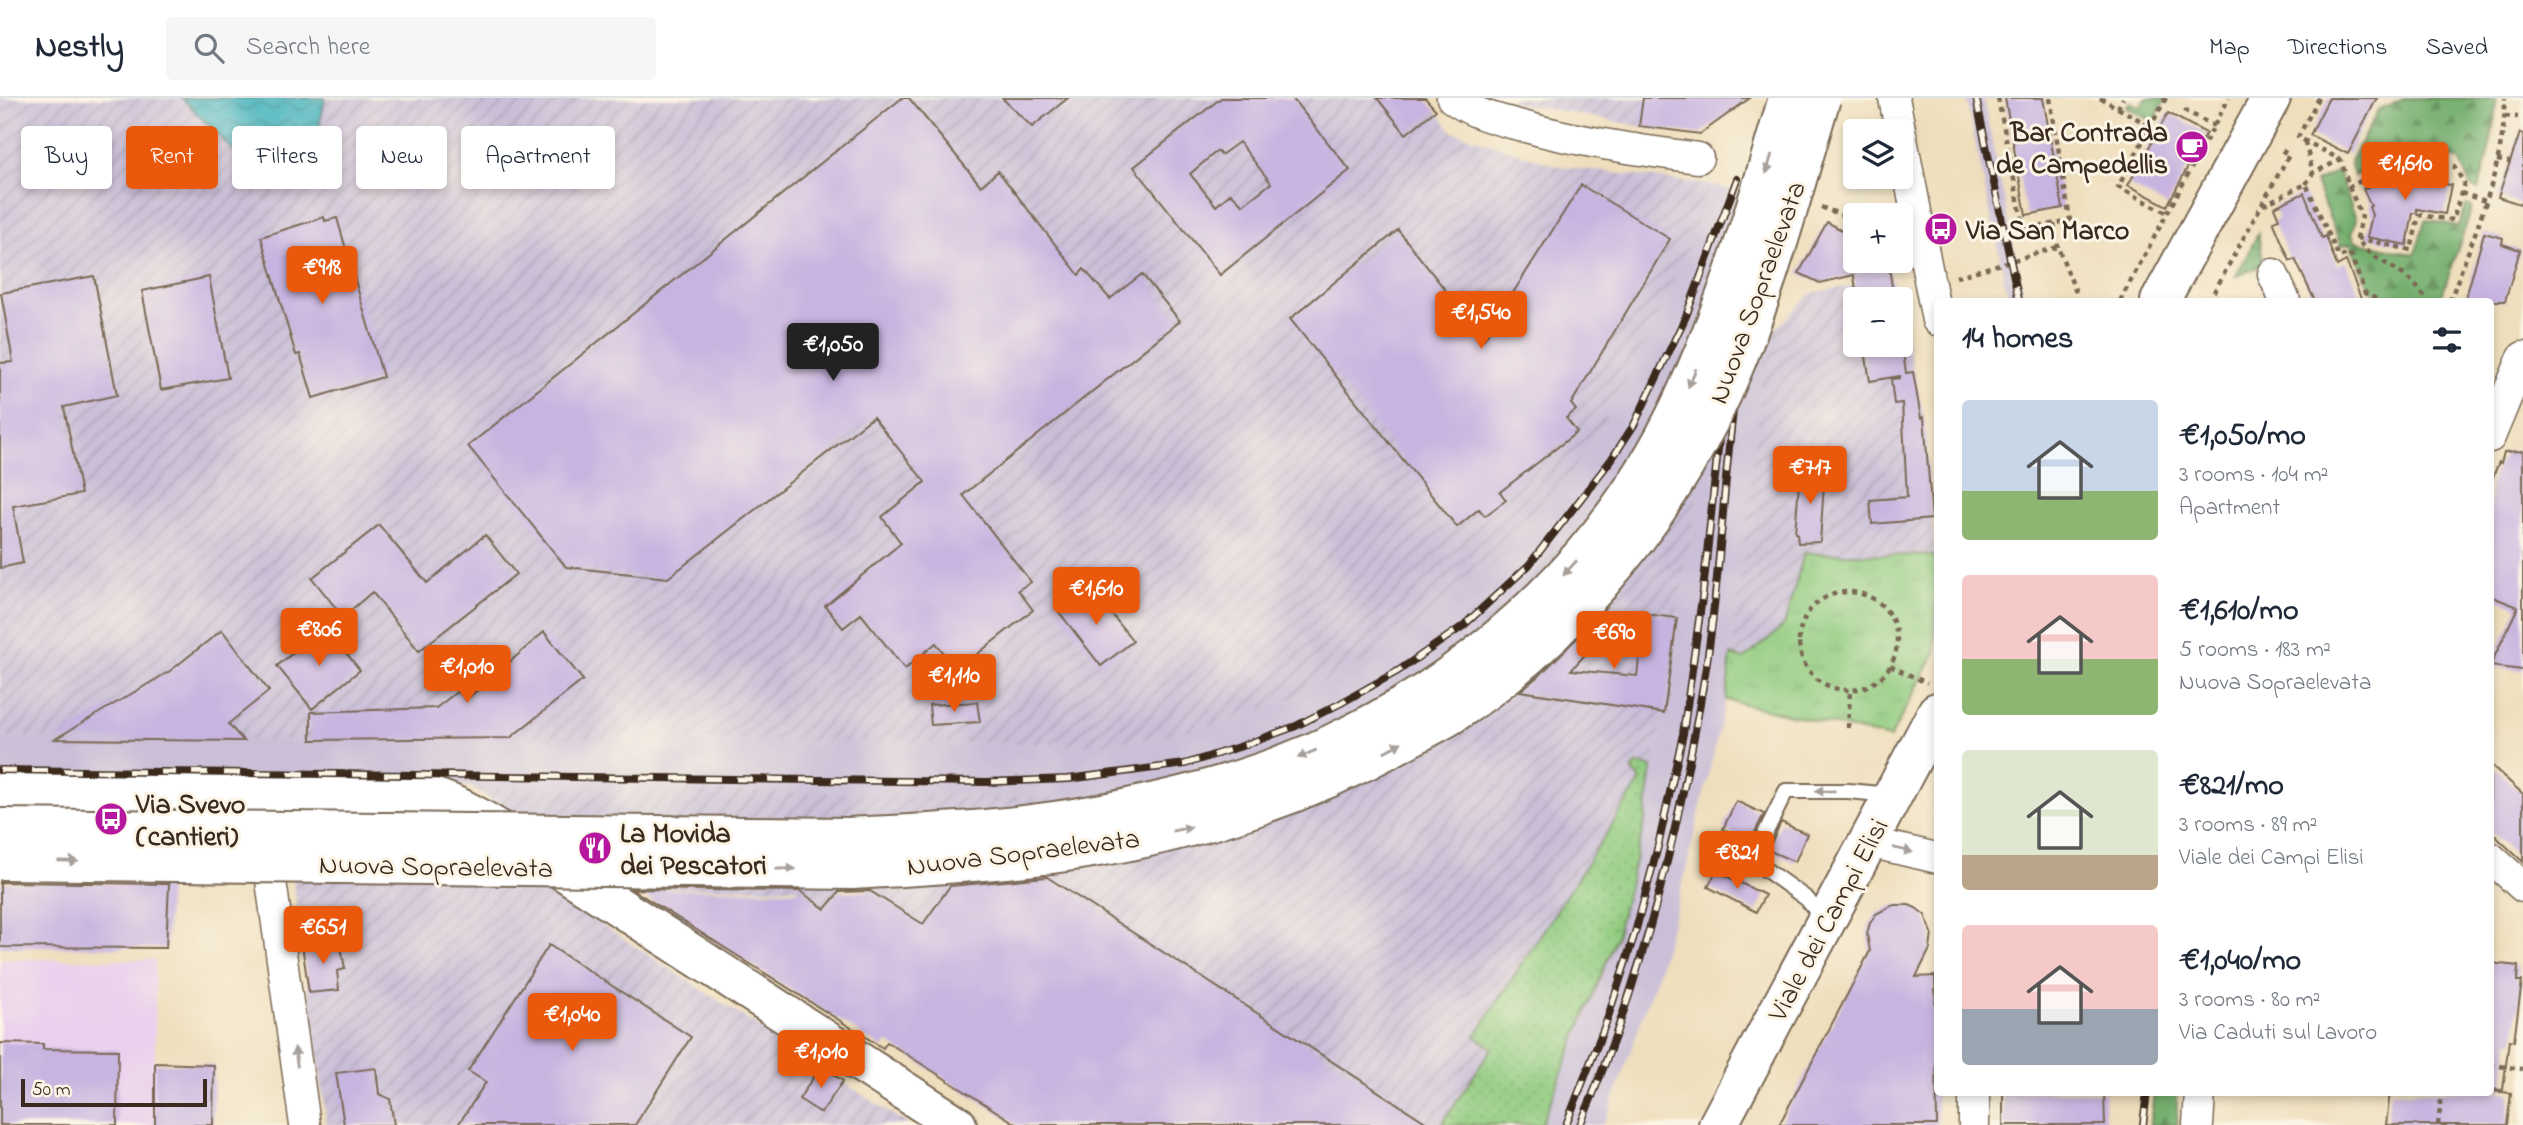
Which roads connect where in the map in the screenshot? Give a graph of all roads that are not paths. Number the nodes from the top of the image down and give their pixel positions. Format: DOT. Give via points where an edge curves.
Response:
graph roads {
  1 [pos="1452,98"];
  2 [pos="1788,98"];
  3 [pos="1821,98"];
  4 [pos="1894,98"];
  5 [pos="2271,98"];
  6 [pos="1698,159"];
  7 [pos="2273,274"];
  8 [pos="2162,298"];
  9 [pos="2284,298"];
  10 [pos="1934,305"];
  11 [pos="2523,358"];
  12 [pos="2494,428"];
  13 [pos="1934,701"];
  14 [pos="0,793"];
  15 [pos="259,793"];
  16 [pos="1893,795"];
  17 [pos="0,828"];
  18 [pos="1868,842"];
  19 [pos="1934,857"];
  20 [pos="0,860"];
  21 [pos="2494,861"];
  22 [pos="2523,887"];
  23 [pos="1825,923"];
  24 [pos="1974,1096"];
  25 [pos="2200,1096"];
  26 [pos="306,1125"];
  27 [pos="957,1125"];
  28 [pos="1718,1125"];
  29 [pos="1974,1125"];
  30 [pos="2198,1125"];
  1 -- 6 [label="street" via="1476,113 1544,132"];
  2 -- 17 [label="main road, Nuova Sopraelevata, one-way, bridge" via="1758,202 1681,405 1640,479 1590,547 1542,600 1430,692 1349,736 1268,770 1090,815 959,832 848,837"];
  20 -- 3 [label="main road, Nuova Sopraelevata, one-way, bridge" via="854,870 1092,848 1192,827 1280,800 1365,762 1449,716 1506,674 1614,567 1667,494 1709,420 1750,324"];
  4 -- 10 [label="street"];
  5 -- 8 [label="main road"];
  7 -- 9 [label="street"];
  11 -- 12 [label="street"];
  13 -- 16 [label="main road, Viale dei Campi Elisi"];
  14 -- 15 [label="main road"];
  26 -- 15 [label="street, one-way"];
  15 -- 27 [label="main road" via="404,793 455,806"];
  16 -- 18 [label="main road, Viale dei Campi Elisi"];
  16 -- 23 [label="lane, one-way" via="1848,790 1786,792 1752,860 1807,899"];
  18 -- 19 [label="street, one-way"];
  18 -- 23 [label="main road, Viale dei Campi Elisi"];
  21 -- 22 [label="street"];
  23 -- 28 [label="main road, Viale dei Campi Elisi"];
  24 -- 29 [label="street"];
  25 -- 30 [label="street"];
}
